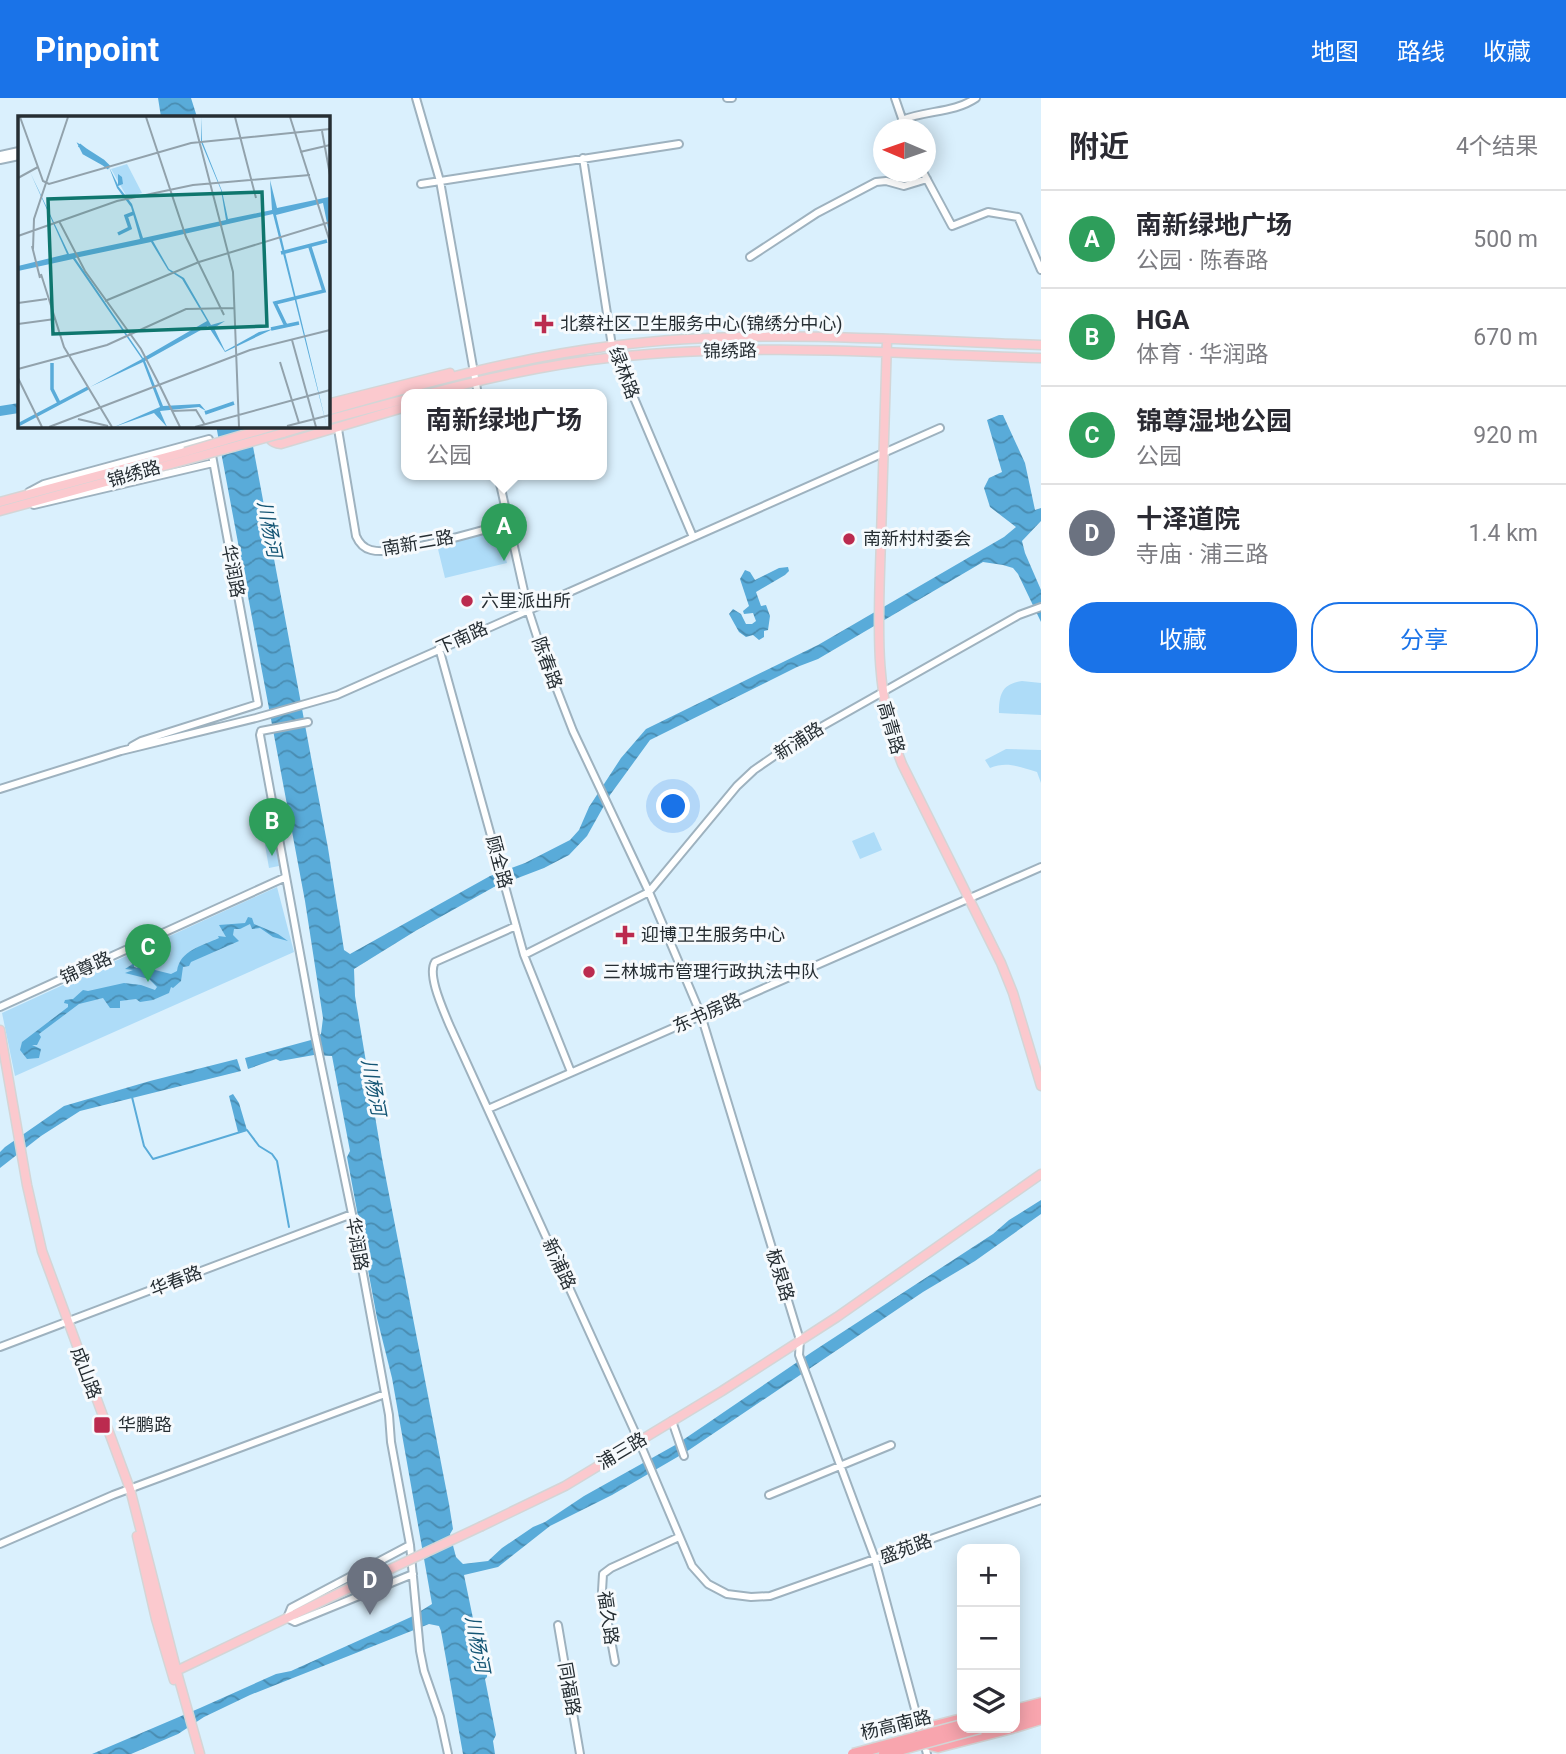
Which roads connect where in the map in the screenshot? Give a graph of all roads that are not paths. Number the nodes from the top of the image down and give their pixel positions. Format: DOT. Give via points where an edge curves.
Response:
graph roads {
  1 [pos="416,98"];
  2 [pos="895,98"];
  3 [pos="976,98"];
  4 [pos="902,119"];
  5 [pos="905,119"];
  6 [pos="679,144"];
  7 [pos="18,153"];
  8 [pos="0,157"];
  9 [pos="583,158"];
  10 [pos="440,181"];
  11 [pos="876,182"];
  12 [pos="890,182"];
  13 [pos="917,182"];
  14 [pos="929,182"];
  15 [pos="421,184"];
  16 [pos="750,257"];
  17 [pos="1041,270"];
  18 [pos="887,340"];
  19 [pos="1041,345"];
  20 [pos="612,346"];
  21 [pos="887,353"];
  22 [pos="615,357"];
  23 [pos="1041,358"];
  24 [pos="473,371"];
  25 [pos="460,375"];
  26 [pos="475,381"];
  27 [pos="408,389"];
  28 [pos="445,389"];
  29 [pos="477,389"];
  30 [pos="401,391"];
  31 [pos="401,400"];
  32 [pos="329,403"];
  33 [pos="401,408"];
  34 [pos="329,410"];
  35 [pos="329,419"];
  36 [pos="266,427"];
  37 [pos="940,428"];
  38 [pos="280,429"];
  39 [pos="338,429"];
  40 [pos="883,454"];
  41 [pos="213,463"];
  42 [pos="499,480"];
  43 [pos="0,502"];
  44 [pos="15,503"];
  45 [pos="0,511"];
  46 [pos="509,523"];
  47 [pos="693,537"];
  48 [pos="1037,608"];
  49 [pos="528,609"];
  50 [pos="439,649"];
  51 [pos="881,693"];
  52 [pos="258,704"];
  53 [pos="308,722"];
  54 [pos="128,749"];
  55 [pos="0,789"];
  56 [pos="607,803"];
  57 [pos="1041,867"];
  58 [pos="286,877"];
  59 [pos="649,892"];
  60 [pos="969,899"];
  61 [pos="516,926"];
  62 [pos="524,955"];
  63 [pos="0,1007"];
  64 [pos="702,1015"];
  65 [pos="0,1030"];
  66 [pos="0,1057"];
  67 [pos="571,1072"];
  68 [pos="1041,1086"];
  69 [pos="488,1109"];
  70 [pos="16,1136"];
  71 [pos="1041,1174"];
  72 [pos="352,1214"];
  73 [pos="64,1322"];
  74 [pos="800,1340"];
  75 [pos="0,1347"];
  76 [pos="385,1394"];
  77 [pos="672,1421"];
  78 [pos="639,1441"];
  79 [pos="891,1445"];
  80 [pos="684,1456"];
  81 [pos="840,1466"];
  82 [pos="127,1490"];
  83 [pos="769,1495"];
  84 [pos="1041,1500"];
  85 [pos="680,1536"];
  86 [pos="0,1545"];
  87 [pos="410,1545"];
  88 [pos="875,1560"];
  89 [pos="378,1563"];
  90 [pos="414,1574"];
  91 [pos="388,1584"];
  92 [pos="770,1596"];
  93 [pos="287,1618"];
  94 [pos="558,1625"];
  95 [pos="615,1662"];
  96 [pos="174,1672"];
  97 [pos="1041,1701"];
  98 [pos="1020,1707"];
  99 [pos="1041,1710"];
  100 [pos="1020,1716"];
  101 [pos="1041,1719"];
  102 [pos="957,1723"];
  103 [pos="957,1724"];
  104 [pos="1020,1725"];
  105 [pos="971,1733"];
  106 [pos="976,1733"];
  107 [pos="925,1743"];
  108 [pos="198,1754"];
  109 [pos="448,1754"];
  110 [pos="580,1754"];
  111 [pos="846,1754"];
  112 [pos="853,1754"];
  113 [pos="884,1754"];
  114 [pos="891,1754"];
  1 -- 10 [label="street"];
  2 -- 4 [label="street"];
  3 -- 5 [label="street" via="963,106"];
  6 -- 9 [label="street"];
  7 -- 8 [label="street"];
  9 -- 10 [label="street"];
  9 -- 20 [label="street, 绿林路"];
  10 -- 15 [label="street"];
  10 -- 24 [label="street"];
  11 -- 16 [label="street" via="817,213"];
  12 -- 13 [label="street" via="904,186"];
  14 -- 17 [label="street" via="952,226 988,212 1018,217"];
  18 -- 19 [label="main road, 锦绣路"];
  18 -- 20 [label="main road, 锦绣路" via="749,337"];
  18 -- 21 [label="main road, 高青路"];
  20 -- 22 [label="street, 绿林路"];
  20 -- 24 [label="main road, 锦绣路"];
  21 -- 22 [label="main road, 锦绣路" via="746,350"];
  21 -- 23 [label="main road, 锦绣路"];
  21 -- 40 [label="main road, 高青路"];
  22 -- 26 [label="main road, 锦绣路"];
  22 -- 47 [label="street, 绿林路"];
  24 -- 25 [label="main road, 锦绣路"];
  24 -- 26 [label="street"];
  25 -- 27 [label="main road, 锦绣路"];
  25 -- 32 [label="main road, 锦绣路" via="446,373"];
  26 -- 28 [label="main road, 锦绣路"];
  26 -- 29 [label="street"];
  30 -- 34 [label="main road, 锦绣路"];
  31 -- 35 [label="main road"];
  33 -- 39 [label="main road"];
  36 -- 39 [label="main road" via="270,440 281,444"];
  37 -- 40 [label="street, 下南路"];
  38 -- 44 [label="main road, 锦绣路, bridge"];
  39 -- 46 [label="street, 南新二路" via="356,536 367,549 416,546"];
  40 -- 47 [label="street, 下南路"];
  40 -- 51 [label="main road, 高青路"];
  41 -- 44 [label="street" via="47,503"];
  41 -- 44 [label="street, 华润路" via="209,439 44,484"];
  41 -- 52 [label="street, 华润路"];
  42 -- 46 [label="street, 陈春路"];
  43 -- 44 [label="main road, 锦绣路"];
  44 -- 45 [label="main road, 锦绣路"];
  46 -- 49 [label="street, 陈春路"];
  47 -- 49 [label="street, 下南路"];
  48 -- 51 [label="street, 新浦路"];
  49 -- 50 [label="street, 下南路"];
  49 -- 56 [label="street, 陈春路" via="553,681"];
  50 -- 54 [label="street, 下南路" via="321,701"];
  50 -- 61 [label="street, 顾全路"];
  51 -- 59 [label="street, 新浦路" via="754,770"];
  51 -- 60 [label="main road, 高青路" via="902,764"];
  52 -- 54 [label="street, 下南路"];
  53 -- 58 [label="street, 华润路" via="261,731 260,735"];
  54 -- 55 [label="street, 下南路"];
  56 -- 59 [label="street, 板泉路"];
  57 -- 60 [label="street, 东书房路"];
  58 -- 63 [label="street, 锦尊路"];
  58 -- 72 [label="street, 华润路"];
  59 -- 62 [label="street, 新浦路"];
  59 -- 64 [label="street, 板泉路"];
  60 -- 64 [label="street, 东书房路"];
  60 -- 68 [label="main road, 高青路" via="1007,978"];
  61 -- 62 [label="street, 顾全路"];
  61 -- 69 [label="street, 新浦路" via="435,962 431,970 446,1016"];
  62 -- 67 [label="street, 顾全路"];
  64 -- 67 [label="street, 东书房路"];
  64 -- 74 [label="street, 板泉路"];
  65 -- 70 [label="main road, 成山路"];
  66 -- 70 [label="main road, 成山路"];
  67 -- 69 [label="street, 东书房路"];
  69 -- 78 [label="street, 新浦路"];
  70 -- 73 [label="main road, 成山路" via="42,1251"];
  71 -- 74 [label="main road, 浦三路"];
  72 -- 73 [label="street, 华春路"];
  72 -- 76 [label="street, 华润路"];
  73 -- 75 [label="street, 华春路"];
  73 -- 82 [label="main road, 成山路"];
  74 -- 77 [label="main road, 浦三路"];
  74 -- 81 [label="street, 板泉路" via="800,1360"];
  76 -- 82 [label="street"];
  76 -- 87 [label="street, 华润路"];
  77 -- 78 [label="main road, 浦三路"];
  77 -- 80 [label="street"];
  78 -- 85 [label="street, 新浦路"];
  78 -- 93 [label="main road, 浦三路, bridge" via="565,1486"];
  79 -- 81 [label="street"];
  81 -- 83 [label="street"];
  81 -- 88 [label="street, 板泉路"];
  82 -- 86 [label="street"];
  82 -- 96 [label="main road, 成山路"];
  84 -- 88 [label="street, 盛苑路"];
  85 -- 92 [label="street, 新浦路" via="692,1566 708,1584 727,1594"];
  85 -- 95 [label="street, 福久路" via="603,1574"];
  87 -- 89 [label="street"];
  87 -- 90 [label="street, 华润路"];
  88 -- 92 [label="street, 盛苑路"];
  88 -- 107 [label="street, 板泉路"];
  89 -- 91 [label="street" via="390,1566 393,1574"];
  89 -- 93 [label="street" via="291,1608"];
  90 -- 91 [label="street"];
  90 -- 109 [label="street, 华润路" via="424,1671"];
  91 -- 93 [label="street" via="295,1622"];
  93 -- 96 [label="main road, 浦三路"];
  94 -- 110 [label="street, 同福路"];
  96 -- 108 [label="main road, 成山路"];
  97 -- 98 [label="highway"];
  99 -- 100 [label="highway"];
  101 -- 104 [label="highway"];
  102 -- 107 [label="highway" via="931,1727"];
  103 -- 112 [label="highway, 杨高南路, bridge"];
  105 -- 113 [label="highway, 杨高南路, bridge"];
  106 -- 107 [label="highway" via="939,1748"];
  107 -- 111 [label="main road, 杨高南路"];
  107 -- 113 [label="main road, 杨高南路" via="895,1747"];
  107 -- 114 [label="main road, 杨高南路"];
}
